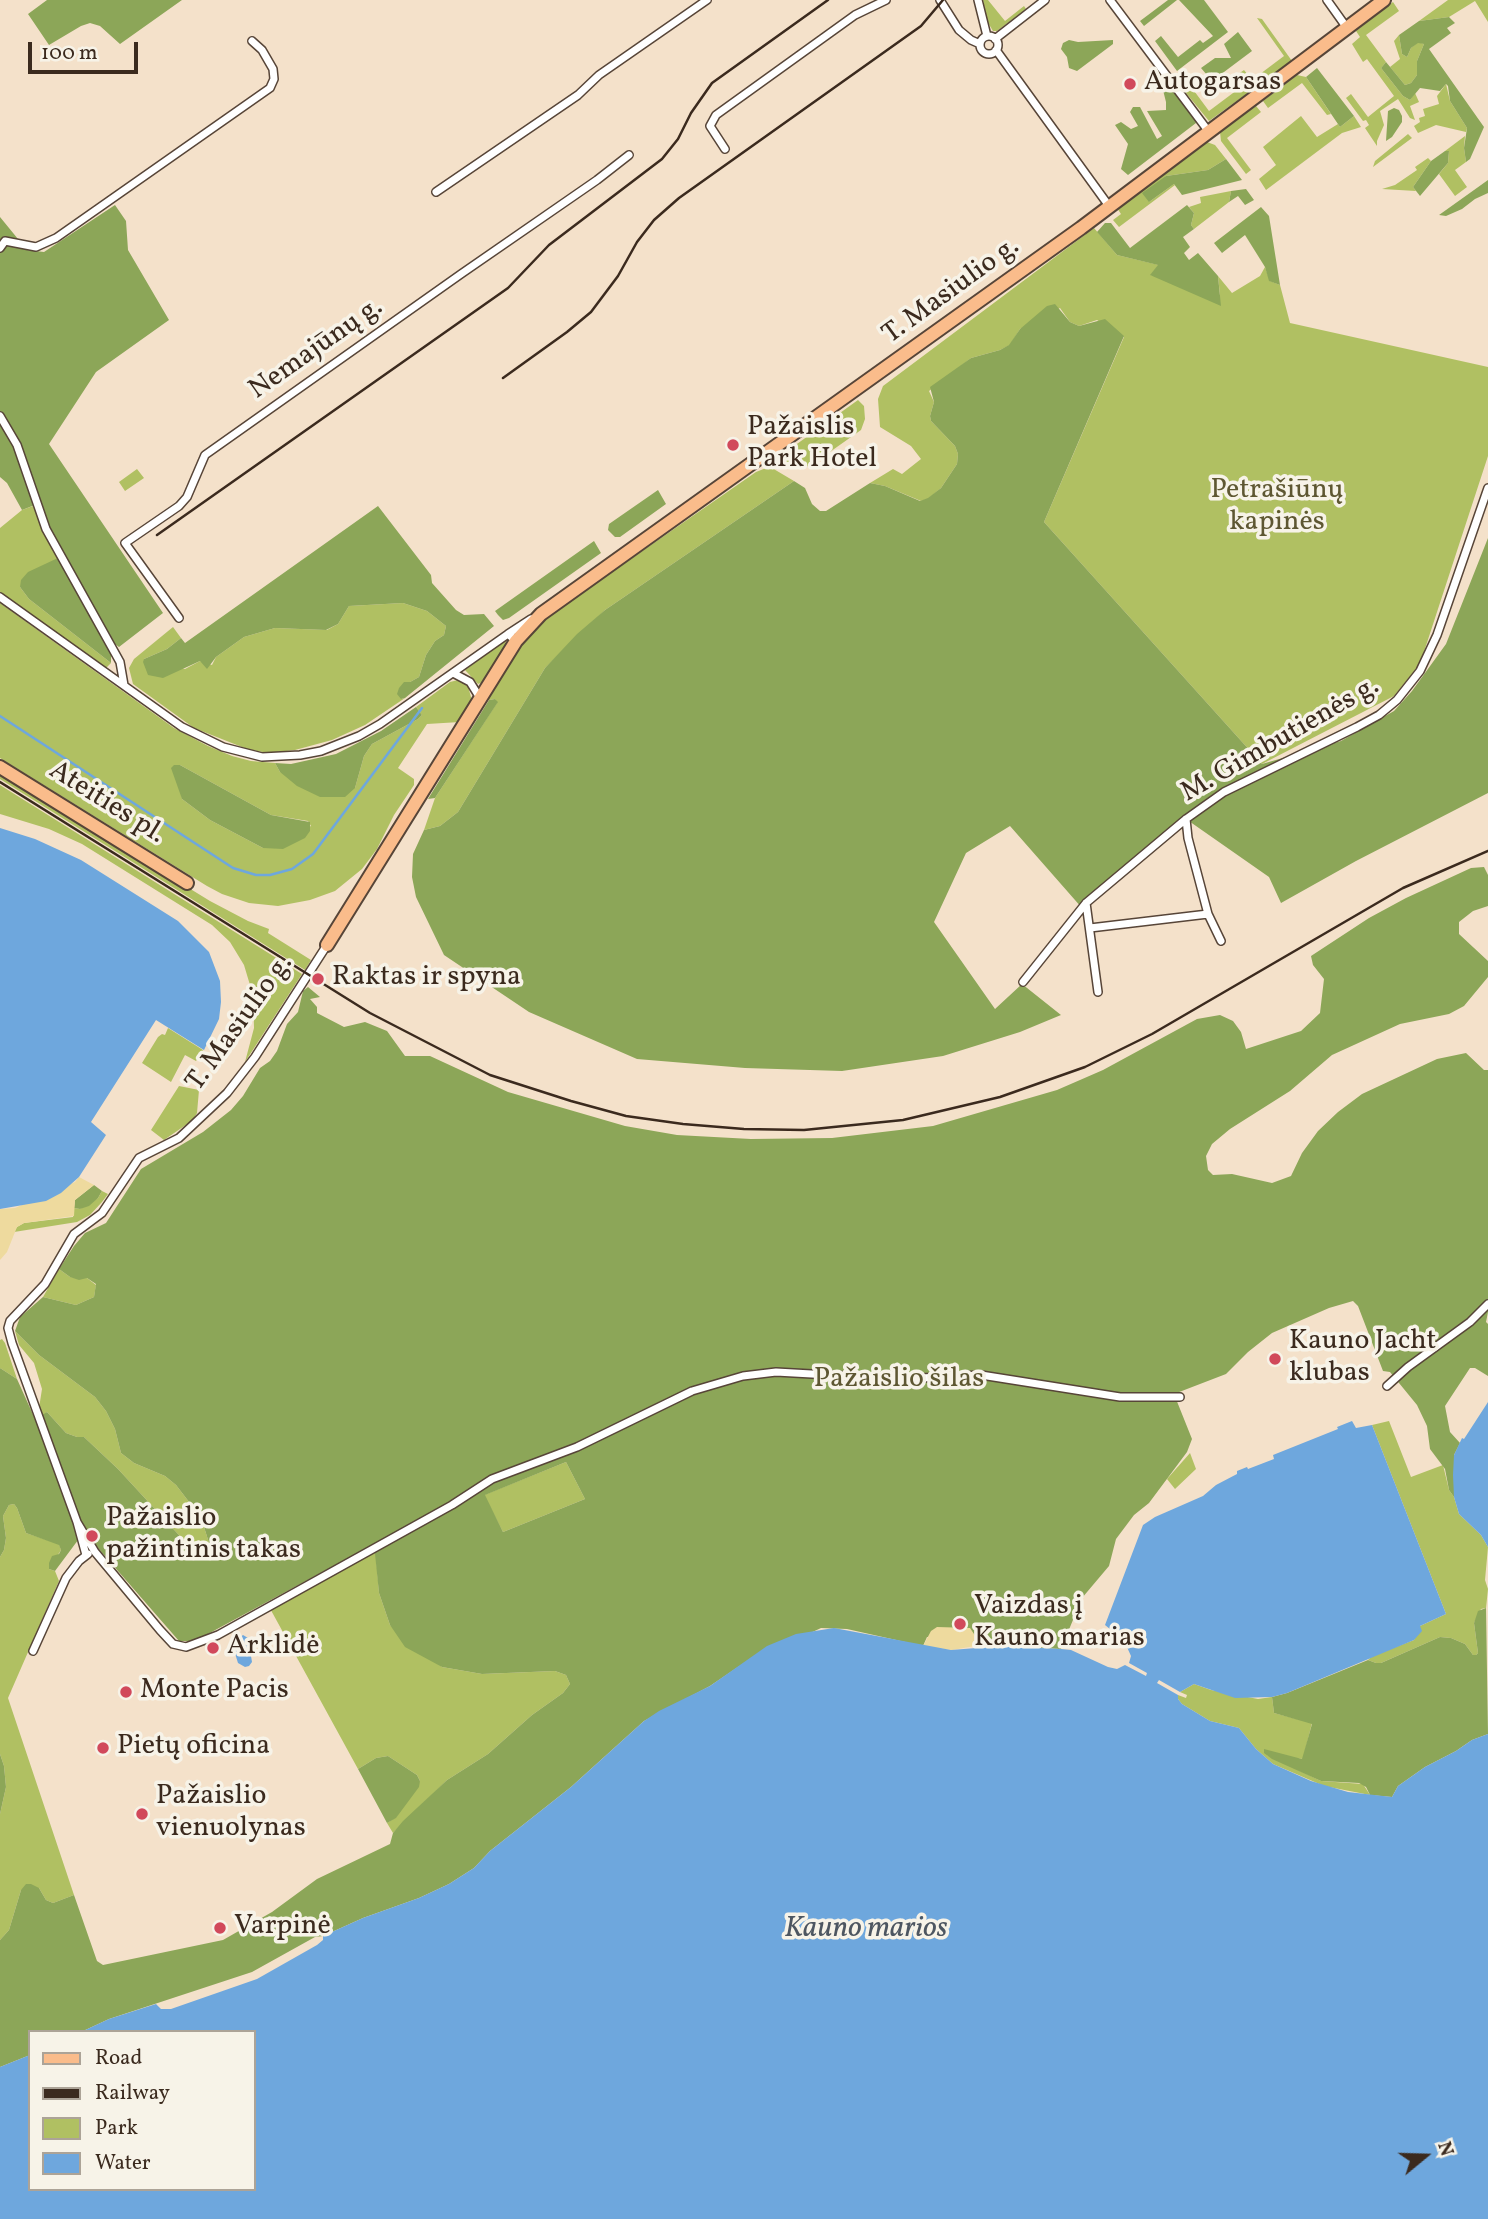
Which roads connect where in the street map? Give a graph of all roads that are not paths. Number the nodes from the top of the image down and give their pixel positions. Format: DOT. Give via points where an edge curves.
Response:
graph roads {
  1 [pos="708,0"];
  2 [pos="886,0"];
  3 [pos="940,0"];
  4 [pos="978,0"];
  5 [pos="1045,0"];
  6 [pos="1110,0"];
  7 [pos="1327,0"];
  8 [pos="1384,0"];
  9 [pos="1348,28"];
  10 [pos="991,38"];
  11 [pos="252,41"];
  12 [pos="980,44"];
  13 [pos="996,50"];
  14 [pos="1209,132"];
  15 [pos="725,149"];
  16 [pos="629,155"];
  17 [pos="436,192"];
  18 [pos="1110,206"];
  19 [pos="0,248"];
  20 [pos="0,416"];
  21 [pos="1488,488"];
  22 [pos="0,597"];
  23 [pos="180,618"];
  24 [pos="512,637"];
  25 [pos="453,673"];
  26 [pos="124,686"];
  27 [pos="480,698"];
  28 [pos="0,767"];
  29 [pos="1186,819"];
  30 [pos="187,883"];
  31 [pos="1086,903"];
  32 [pos="1208,914"];
  33 [pos="1090,928"];
  34 [pos="1221,941"];
  35 [pos="327,945"];
  36 [pos="1023,982"];
  37 [pos="1098,992"];
  38 [pos="1488,1304"];
  39 [pos="1387,1386"];
  40 [pos="1180,1397"];
  41 [pos="77,1522"];
  42 [pos="95,1552"];
  43 [pos="86,1555"];
  44 [pos="33,1651"];
  1 -- 17 [label="street"];
  2 -- 15 [label="street" via="855,15 716,115 710,126"];
  3 -- 12 [label="street" via="959,30"];
  4 -- 10 [label="street"];
  5 -- 10 [label="street"];
  6 -- 14 [label="street"];
  7 -- 9 [label="street"];
  8 -- 9 [label="main road, T. Masiulio g."];
  9 -- 14 [label="main road, T. Masiulio g."];
  10 -- 12 [label="street"];
  10 -- 13 [label="street" via="998,45"];
  11 -- 19 [label="street" via="271,62 274,79 270,88 56,238 36,247 5,241"];
  12 -- 13 [label="street" via="986,54"];
  13 -- 18 [label="street"];
  14 -- 18 [label="main road, T. Masiulio g."];
  16 -- 23 [label="street, Nemajūnų g." via="205,455 179,506 125,544"];
  18 -- 24 [label="main road, T. Masiulio g."];
  20 -- 26 [label="street" via="17,445 46,529 120,662"];
  21 -- 29 [label="street, M. Gimbutienės g." via="1437,635 1420,671 1397,700 1357,727 1224,792"];
  22 -- 26 [label="street, T. Masiulio g."];
  24 -- 25 [label="street, T. Masiulio g."];
  24 -- 27 [label="main road, T. Masiulio g."];
  25 -- 26 [label="street, T. Masiulio g." via="359,736 321,751 281,757 223,747 182,727"];
  25 -- 27 [label="street" via="470,682"];
  27 -- 35 [label="main road, T. Masiulio g."];
  28 -- 30 [label="main road, Ateities pl."];
  29 -- 31 [label="street, M. Gimbutienės g."];
  29 -- 32 [label="street"];
  31 -- 33 [label="street"];
  31 -- 36 [label="street, M. Gimbutienės g."];
  32 -- 33 [label="street"];
  32 -- 34 [label="street"];
  33 -- 37 [label="street"];
  35 -- 41 [label="street, T. Masiulio g." via="227,1094 179,1138 139,1158 102,1213 74,1234 45,1283 10,1321 12,1343"];
  38 -- 39 [label="street"];
  40 -- 42 [label="street, T. Masiulio g." via="1120,1397 981,1375 901,1379 776,1372 743,1376 692,1391 577,1447 492,1479 196,1644 179,1646 160,1630"];
  41 -- 42 [label="street, T. Masiulio g."];
  41 -- 43 [label="street, T. Masiulio g."];
  42 -- 43 [label="street"];
  43 -- 44 [label="street" via="60,1587"];
}
